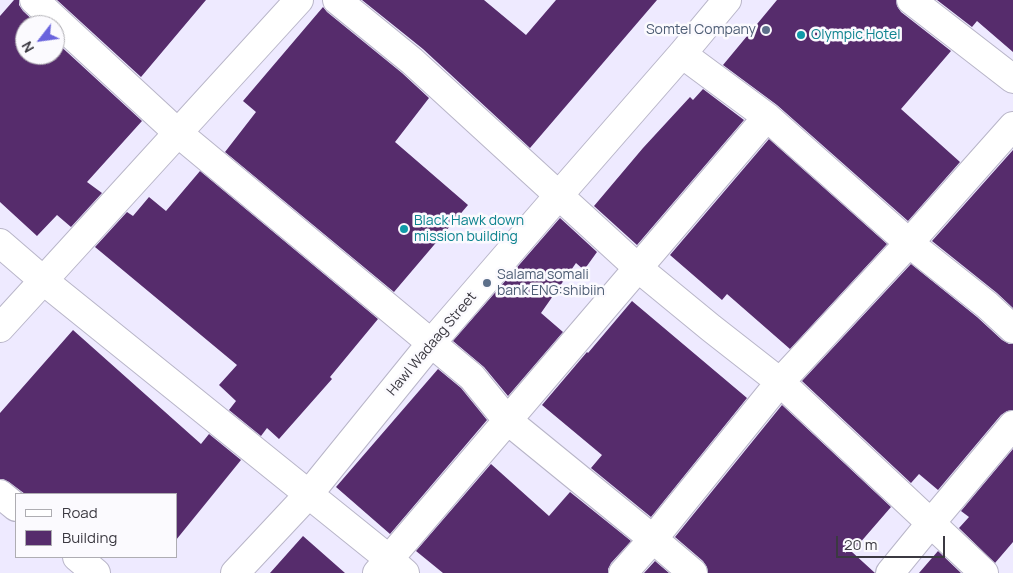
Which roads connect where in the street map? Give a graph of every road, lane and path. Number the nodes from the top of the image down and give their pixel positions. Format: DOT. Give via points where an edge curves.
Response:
graph roads {
  1 [pos="34,0"];
  2 [pos="299,0"];
  3 [pos="337,0"];
  4 [pos="727,0"];
  5 [pos="911,0"];
  6 [pos="682,54"];
  7 [pos="1013,79"];
  8 [pos="767,117"];
  9 [pos="1013,126"];
  10 [pos="178,133"];
  11 [pos="559,195"];
  12 [pos="0,243"];
  13 [pos="909,243"];
  14 [pos="638,268"];
  15 [pos="44,281"];
  16 [pos="0,328"];
  17 [pos="1013,329"];
  18 [pos="432,342"];
  19 [pos="780,382"];
  20 [pos="507,420"];
  21 [pos="1013,424"];
  22 [pos="0,494"];
  23 [pos="308,495"];
  24 [pos="15,506"];
  25 [pos="930,524"];
  26 [pos="653,539"];
  27 [pos="78,558"];
  28 [pos="390,568"];
  29 [pos="96,573"];
  30 [pos="235,573"];
  31 [pos="623,573"];
  32 [pos="693,573"];
  33 [pos="890,573"];
  34 [pos="984,573"];
  1 -- 10 [label="street"];
  2 -- 10 [label="street"];
  3 -- 11 [label="street" via="412,61"];
  4 -- 6 [label="street, Hawl Wadaag Street"];
  5 -- 7 [label="street"];
  6 -- 8 [label="street"];
  6 -- 11 [label="street, Hawl Wadaag Street"];
  8 -- 13 [label="street"];
  8 -- 14 [label="street"];
  9 -- 13 [label="street"];
  10 -- 15 [label="street"];
  10 -- 18 [label="street"];
  11 -- 14 [label="street"];
  11 -- 18 [label="street, Hawl Wadaag Street"];
  12 -- 15 [label="street"];
  13 -- 17 [label="street"];
  13 -- 19 [label="street"];
  14 -- 19 [label="street"];
  14 -- 20 [label="street"];
  15 -- 16 [label="street"];
  15 -- 23 [label="street"];
  18 -- 20 [label="street" via="472,377"];
  18 -- 23 [label="street, Hawl Wadaag Street"];
  19 -- 25 [label="street"];
  19 -- 26 [label="street"];
  20 -- 26 [label="street"];
  20 -- 28 [label="street" via="414,532"];
  21 -- 25 [label="street"];
  22 -- 24 [label="street"];
  23 -- 28 [label="street"];
  23 -- 30 [label="street, Hawl Wadaag Street"];
  25 -- 33 [label="street"];
  25 -- 34 [label="street"];
  26 -- 31 [label="street"];
  26 -- 32 [label="street"];
  27 -- 29 [label="street"];
}
